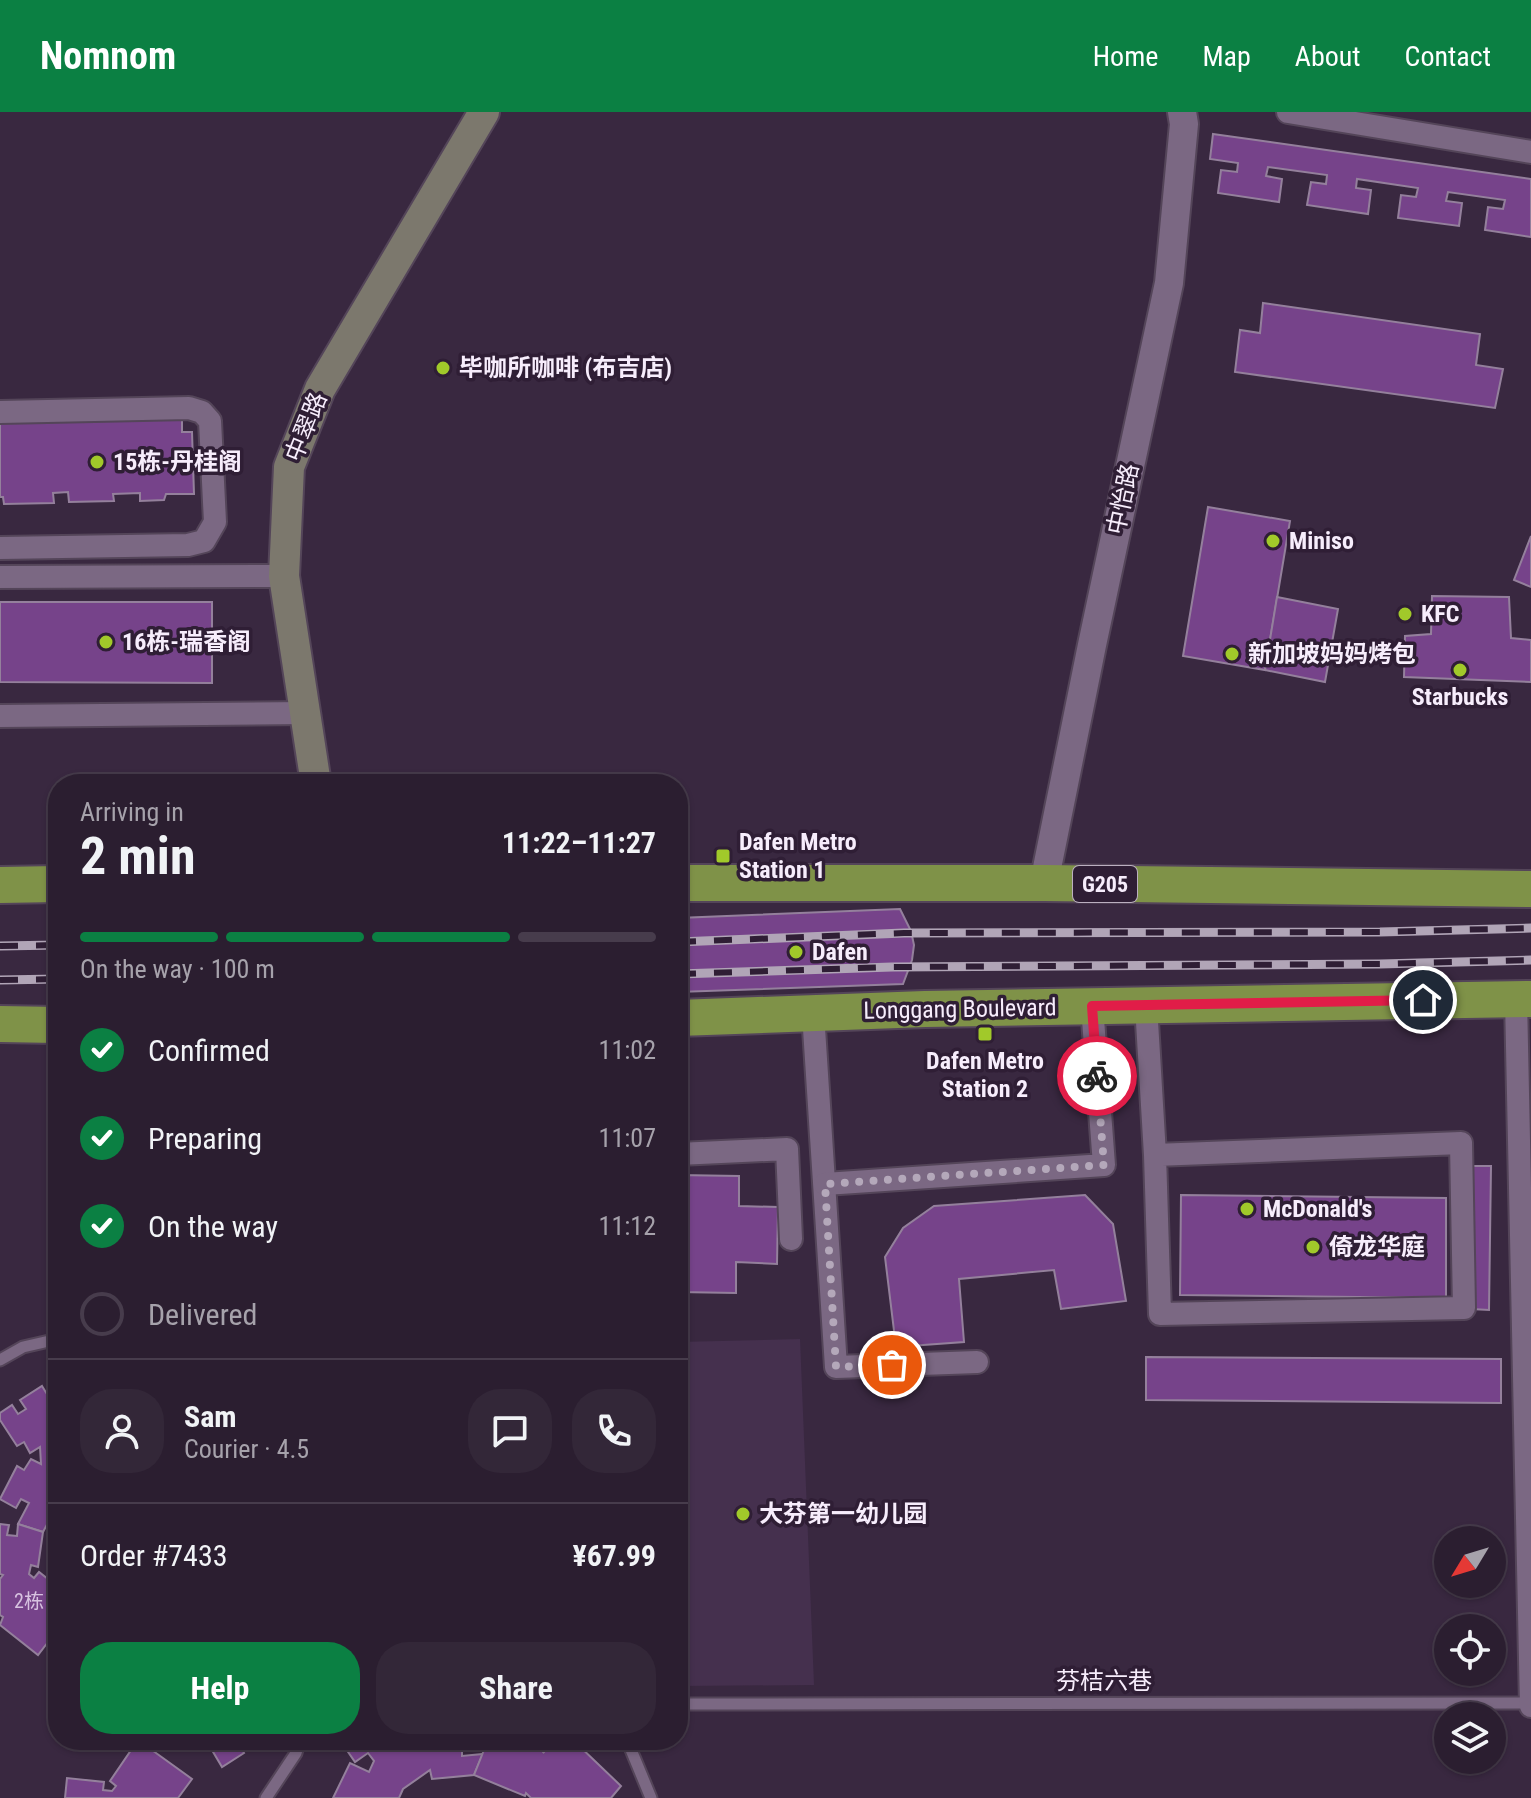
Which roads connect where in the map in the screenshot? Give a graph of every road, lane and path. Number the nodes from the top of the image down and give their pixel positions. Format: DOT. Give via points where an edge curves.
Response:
graph roads {
  1 [pos="484,112"];
  2 [pos="1182,112"];
  3 [pos="1288,112"];
  4 [pos="1531,152"];
  5 [pos="0,412"];
  6 [pos="0,548"];
  7 [pos="284,576"];
  8 [pos="0,577"];
  9 [pos="306,713"];
  10 [pos="0,716"];
  11 [pos="315,774"];
  12 [pos="688,883"];
  13 [pos="1044,883"];
  14 [pos="48,884"];
  15 [pos="0,885"];
  16 [pos="1531,889"];
  17 [pos="1524,999"];
  18 [pos="1146,1005"];
  19 [pos="1092,1006"];
  20 [pos="813,1013"];
  21 [pos="688,1018"];
  22 [pos="0,1024"];
  23 [pos="48,1025"];
  24 [pos="1525,1102"];
  25 [pos="688,1154"];
  26 [pos="1155,1155"];
  27 [pos="825,1184"];
  28 [pos="791,1239"];
  29 [pos="1526,1288"];
  30 [pos="48,1341"];
  31 [pos="0,1360"];
  32 [pos="977,1362"];
  33 [pos="1527,1371"];
  34 [pos="1528,1440"];
  35 [pos="1529,1509"];
  36 [pos="1530,1577"];
  37 [pos="1530,1653"];
  38 [pos="688,1704"];
  39 [pos="1531,1704"];
  40 [pos="297,1750"];
  41 [pos="631,1750"];
  42 [pos="266,1798"];
  43 [pos="651,1798"];
  1 -- 7 [label="main road, 中翠路" via="320,389 289,467"];
  2 -- 13 [label="street, 中怡路" via="1169,283"];
  3 -- 4 [label="street"];
  5 -- 6 [label="street" via="202,412 210,421 215,522 204,541 188,545"];
  7 -- 8 [label="street"];
  7 -- 9 [label="main road, 中翠路"];
  9 -- 10 [label="street"];
  9 -- 11 [label="main road, 中翠路"];
  12 -- 13 [label="highway, G205"];
  13 -- 16 [label="highway, G205"];
  14 -- 15 [label="highway"];
  17 -- 18 [label="highway, Longgang Boulevard"];
  17 -- 24 [label="street"];
  18 -- 19 [label="highway, Longgang Boulevard"];
  18 -- 26 [label="street"];
  19 -- 20 [label="highway, Longgang Boulevard"];
  19 -- 27 [label="street" via="1104,1165"];
  20 -- 21 [label="highway, Longgang Boulevard"];
  20 -- 27 [label="street"];
  22 -- 23 [label="highway"];
  24 -- 29 [label="street"];
  25 -- 28 [label="street" via="787,1149"];
  26 -- 26 [label="street" via="1160,1314 1464,1308 1461,1143"];
  27 -- 32 [label="street" via="836,1367"];
  29 -- 33 [label="street"];
  30 -- 31 [label="lane"];
  33 -- 34 [label="street"];
  34 -- 35 [label="street"];
  35 -- 36 [label="street"];
  36 -- 37 [label="street"];
  37 -- 39 [label="street"];
  38 -- 39 [label="lane, 芬桔六巷"];
  40 -- 42 [label="lane"];
  41 -- 43 [label="lane"];
}
